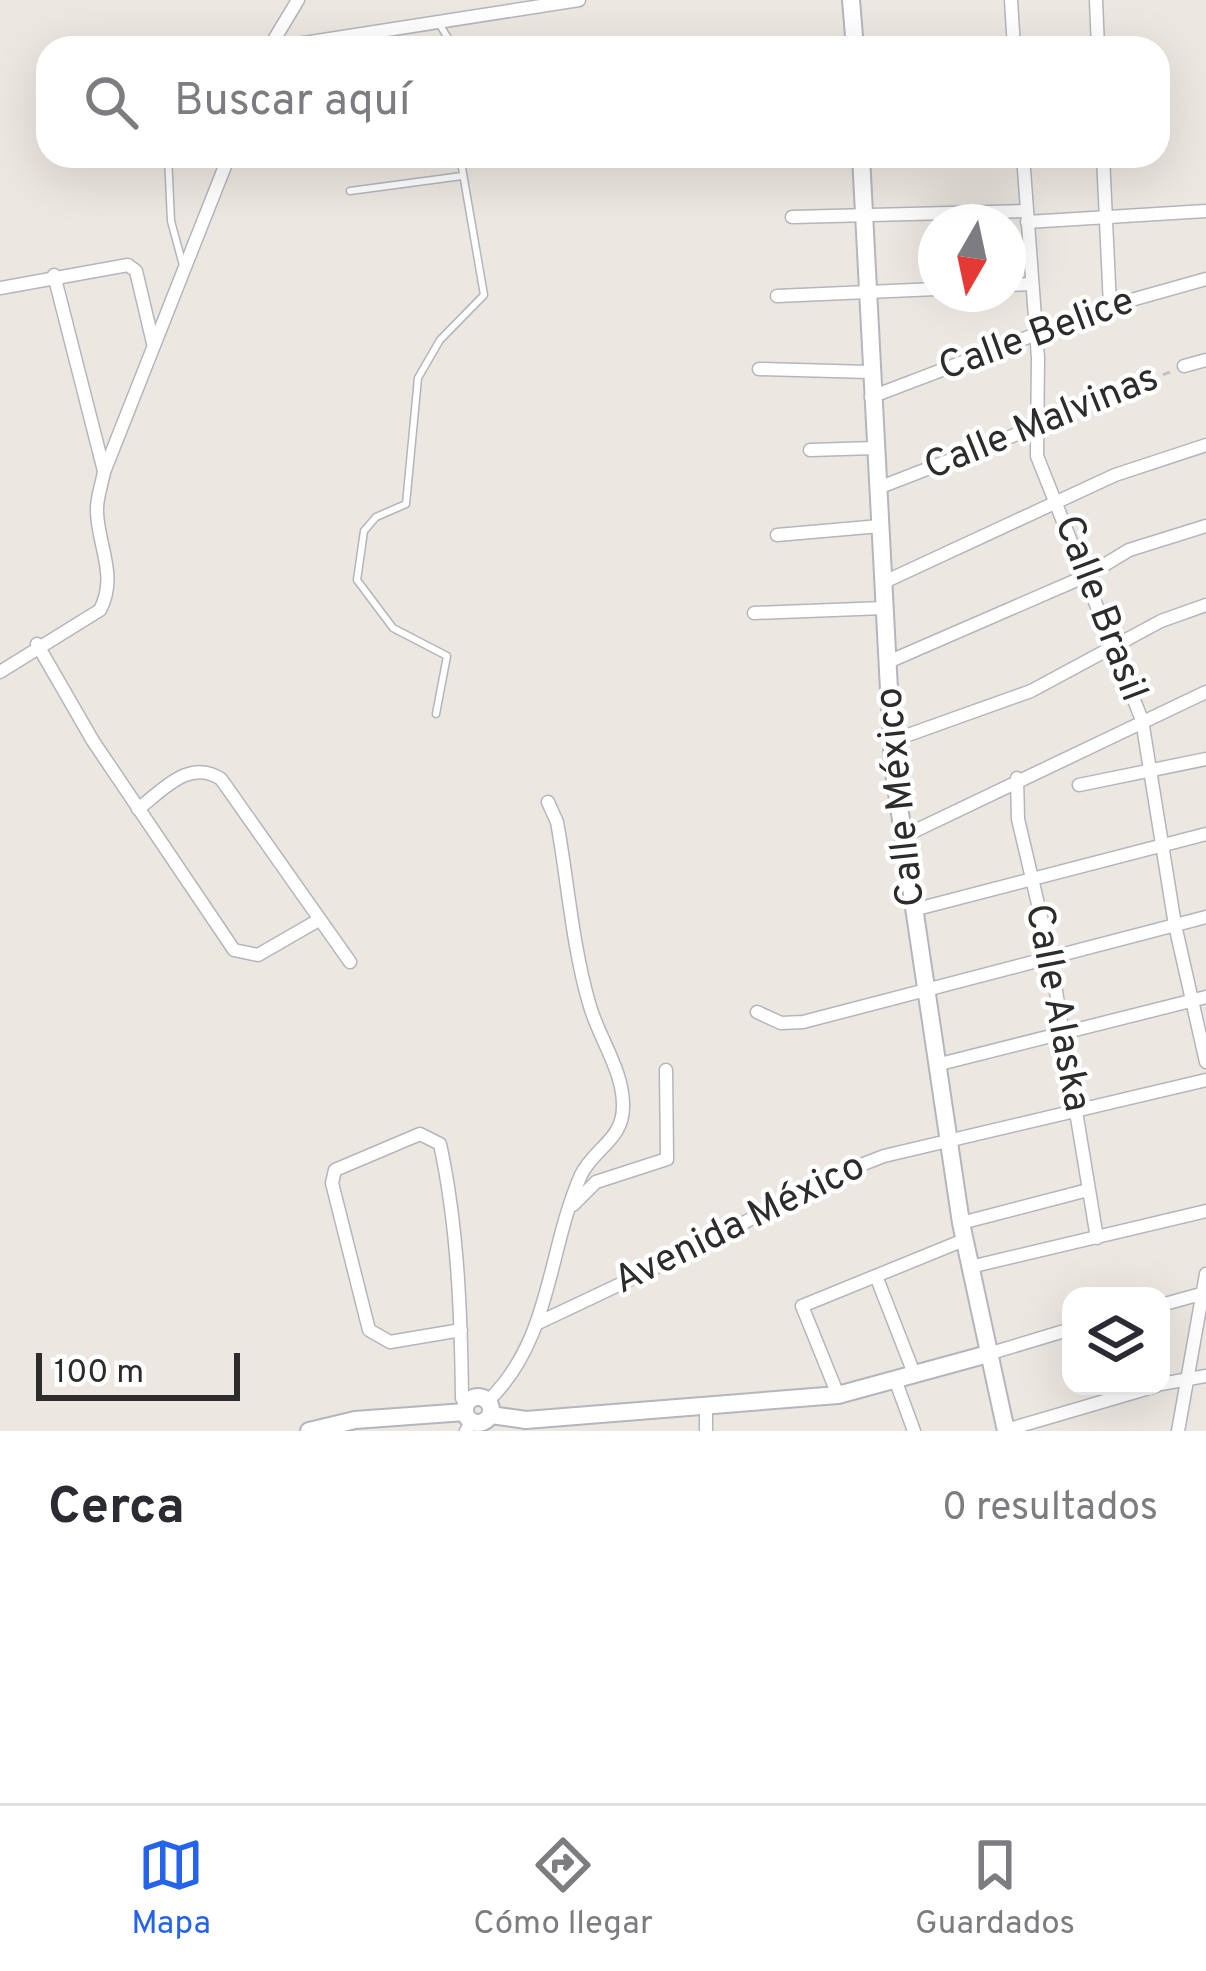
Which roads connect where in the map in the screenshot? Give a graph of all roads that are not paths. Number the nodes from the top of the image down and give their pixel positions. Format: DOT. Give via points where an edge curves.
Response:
graph roads {
  1 [pos="298,0"];
  2 [pos="578,0"];
  3 [pos="851,0"];
  4 [pos="1011,0"];
  5 [pos="1096,0"];
  6 [pos="432,19"];
  7 [pos="277,36"];
  8 [pos="337,36"];
  9 [pos="449,36"];
  10 [pos="854,36"];
  11 [pos="1013,36"];
  12 [pos="1098,36"];
  13 [pos="168,168"];
  14 [pos="225,168"];
  15 [pos="462,168"];
  16 [pos="862,168"];
  17 [pos="1024,168"];
  18 [pos="1103,168"];
  19 [pos="463,176"];
  20 [pos="350,191"];
  21 [pos="1025,204"];
  22 [pos="1206,211"];
  23 [pos="864,213"];
  24 [pos="918,214"];
  25 [pos="1105,215"];
  26 [pos="1026,216"];
  27 [pos="792,217"];
  28 [pos="186,272"];
  29 [pos="54,275"];
  30 [pos="1206,279"];
  31 [pos="1026,284"];
  32 [pos="1030,284"];
  33 [pos="0,287"];
  34 [pos="918,290"];
  35 [pos="866,292"];
  36 [pos="777,296"];
  37 [pos="1110,306"];
  38 [pos="1035,334"];
  39 [pos="153,344"];
  40 [pos="1206,360"];
  41 [pos="1184,366"];
  42 [pos="759,369"];
  43 [pos="869,372"];
  44 [pos="870,398"];
  45 [pos="1034,428"];
  46 [pos="1206,446"];
  47 [pos="875,448"];
  48 [pos="809,450"];
  49 [pos="104,472"];
  50 [pos="878,488"];
  51 [pos="1058,502"];
  52 [pos="880,526"];
  53 [pos="1206,526"];
  54 [pos="777,535"];
  55 [pos="1086,576"];
  56 [pos="882,583"];
  57 [pos="1206,604"];
  58 [pos="884,608"];
  59 [pos="754,613"];
  60 [pos="37,644"];
  61 [pos="1116,648"];
  62 [pos="888,662"];
  63 [pos="0,672"];
  64 [pos="1206,692"];
  65 [pos="436,714"];
  66 [pos="1142,720"];
  67 [pos="894,740"];
  68 [pos="1206,759"];
  69 [pos="1149,774"];
  70 [pos="1017,778"];
  71 [pos="1079,785"];
  72 [pos="548,802"];
  73 [pos="138,809"];
  74 [pos="1206,835"];
  75 [pos="902,837"];
  76 [pos="1162,845"];
  77 [pos="1031,880"];
  78 [pos="914,910"];
  79 [pos="1206,917"];
  80 [pos="317,921"];
  81 [pos="1175,925"];
  82 [pos="1050,955"];
  83 [pos="350,962"];
  84 [pos="923,989"];
  85 [pos="1199,999"];
  86 [pos="757,1012"];
  87 [pos="1063,1031"];
  88 [pos="1206,1062"];
  89 [pos="936,1065"];
  90 [pos="666,1070"];
  91 [pos="1206,1080"];
  92 [pos="1077,1110"];
  93 [pos="948,1141"];
  94 [pos="1088,1190"];
  95 [pos="573,1205"];
  96 [pos="1206,1211"];
  97 [pos="963,1231"];
  98 [pos="1097,1238"];
  99 [pos="970,1267"];
  100 [pos="1206,1274"];
  101 [pos="876,1276"];
  102 [pos="1202,1294"];
  103 [pos="1170,1303"];
  104 [pos="538,1323"];
  105 [pos="461,1330"];
  106 [pos="1062,1332"];
  107 [pos="988,1354"];
  108 [pos="915,1376"];
  109 [pos="1206,1376"];
  110 [pos="1187,1377"];
  111 [pos="896,1382"];
  112 [pos="1170,1382"];
  113 [pos="838,1395"];
  114 [pos="1125,1395"];
  115 [pos="490,1408"];
  116 [pos="706,1408"];
  117 [pos="468,1422"];
  118 [pos="357,1426"];
  119 [pos="309,1431"];
  120 [pos="706,1431"];
  121 [pos="914,1431"];
  122 [pos="1006,1431"];
  123 [pos="1178,1431"];
  1 -- 7 [label="street"];
  2 -- 6 [label="street"];
  3 -- 10 [label="street"];
  4 -- 11 [label="street"];
  5 -- 12 [label="street"];
  6 -- 8 [label="street"];
  6 -- 9 [label="lane"];
  13 -- 28 [label="lane"];
  14 -- 28 [label="street"];
  15 -- 19 [label="lane"];
  16 -- 23 [label="street, Calle México"];
  17 -- 21 [label="street, Calle Brasil"];
  18 -- 25 [label="street"];
  19 -- 20 [label="lane"];
  19 -- 65 [label="lane" via="484,295 425,361 406,503 376,517 358,556 357,580 393,628 447,656"];
  22 -- 25 [label="street"];
  23 -- 24 [label="street"];
  23 -- 27 [label="street"];
  23 -- 35 [label="street, Calle México"];
  25 -- 26 [label="street"];
  25 -- 37 [label="street"];
  26 -- 32 [label="street, Calle Brasil"];
  28 -- 39 [label="street"];
  29 -- 33 [label="street"];
  29 -- 39 [label="street" via="128,265"];
  29 -- 49 [label="street"];
  30 -- 37 [label="street, Calle Belice"];
  31 -- 32 [label="street"];
  32 -- 38 [label="street, Calle Brasil"];
  34 -- 35 [label="street"];
  35 -- 36 [label="street"];
  35 -- 43 [label="street, Calle México"];
  37 -- 38 [label="street, Calle Belice"];
  38 -- 44 [label="street, Calle Belice"];
  38 -- 45 [label="street, Calle Brasil"];
  39 -- 49 [label="street"];
  40 -- 41 [label="street, Calle Malvinas"];
  42 -- 43 [label="street"];
  43 -- 44 [label="street, Calle México"];
  44 -- 47 [label="street, Calle México"];
  45 -- 50 [label="street, Calle Malvinas"];
  45 -- 51 [label="street, Calle Brasil"];
  46 -- 51 [label="street"];
  47 -- 48 [label="street"];
  47 -- 50 [label="street, Calle México"];
  49 -- 60 [label="street" via="96,510 107,597 100,610"];
  50 -- 52 [label="street, Calle México"];
  51 -- 55 [label="street, Calle Brasil"];
  51 -- 56 [label="street"];
  52 -- 54 [label="street"];
  52 -- 56 [label="street, Calle México"];
  53 -- 55 [label="street" via="1129,550"];
  55 -- 61 [label="street, Calle Brasil"];
  55 -- 62 [label="street"];
  56 -- 58 [label="street, Calle México"];
  57 -- 61 [label="street"];
  58 -- 59 [label="street"];
  58 -- 62 [label="street, Calle México"];
  60 -- 63 [label="street"];
  60 -- 73 [label="street"];
  61 -- 66 [label="street, Calle Brasil"];
  61 -- 67 [label="street" via="1031,691"];
  62 -- 67 [label="street, Calle México"];
  64 -- 66 [label="street"];
  66 -- 69 [label="street, Calle Brasil"];
  66 -- 70 [label="street"];
  67 -- 75 [label="street, Calle México"];
  68 -- 69 [label="street"];
  69 -- 71 [label="street"];
  69 -- 76 [label="street, Calle Brasil"];
  70 -- 75 [label="street"];
  70 -- 77 [label="street, Calle Alaska"];
  72 -- 95 [label="street" via="588,1000 623,1110 612,1141 582,1172"];
  73 -- 80 [label="street" via="234,950 258,955"];
  73 -- 80 [label="street" via="184,774 210,772"];
  74 -- 76 [label="street"];
  75 -- 78 [label="street, Calle México"];
  76 -- 77 [label="street"];
  76 -- 81 [label="street, Calle Brasil"];
  77 -- 78 [label="street"];
  77 -- 82 [label="street, Calle Alaska"];
  78 -- 84 [label="street, Calle México"];
  79 -- 81 [label="street"];
  80 -- 83 [label="street"];
  81 -- 82 [label="street"];
  81 -- 85 [label="street, Calle Brasil"];
  82 -- 84 [label="street"];
  82 -- 87 [label="street, Calle Alaska"];
  84 -- 86 [label="street" via="790,1024"];
  84 -- 89 [label="street, Calle México"];
  85 -- 87 [label="street"];
  85 -- 88 [label="street, Calle Brasil"];
  87 -- 89 [label="street"];
  87 -- 92 [label="street, Calle Alaska"];
  89 -- 93 [label="street, Calle México"];
  90 -- 95 [label="street" via="667,1159 596,1182"];
  91 -- 92 [label="street, Avenida México"];
  92 -- 93 [label="street, Avenida México"];
  92 -- 94 [label="street, Calle Alaska"];
  93 -- 97 [label="street, Calle México"];
  93 -- 104 [label="street, Avenida México" via="820,1181"];
  94 -- 97 [label="street"];
  94 -- 98 [label="street, Calle Alaska"];
  95 -- 104 [label="street"];
  96 -- 98 [label="street"];
  97 -- 99 [label="street, Calle México"];
  97 -- 101 [label="street"];
  98 -- 99 [label="street"];
  99 -- 107 [label="street, Calle México"];
  100 -- 102 [label="street"];
  101 -- 108 [label="street"];
  101 -- 113 [label="street" via="802,1306"];
  102 -- 103 [label="street"];
  102 -- 110 [label="street"];
  104 -- 115 [label="street"];
  105 -- 105 [label="street" via="440,1144 420,1134 335,1170 369,1330 390,1342"];
  105 -- 117 [label="street"];
  106 -- 107 [label="street"];
  107 -- 108 [label="street"];
  107 -- 122 [label="street, Calle México"];
  108 -- 111 [label="street"];
  109 -- 110 [label="street"];
  110 -- 112 [label="street"];
  110 -- 123 [label="street"];
  111 -- 113 [label="street"];
  111 -- 121 [label="street"];
  113 -- 116 [label="street"];
  114 -- 122 [label="street"];
  115 -- 116 [label="street" via="526,1420"];
  115 -- 117 [label="street" via="483,1423"];
  116 -- 120 [label="street"];
  117 -- 118 [label="street"];
  118 -- 119 [label="street"];
}
